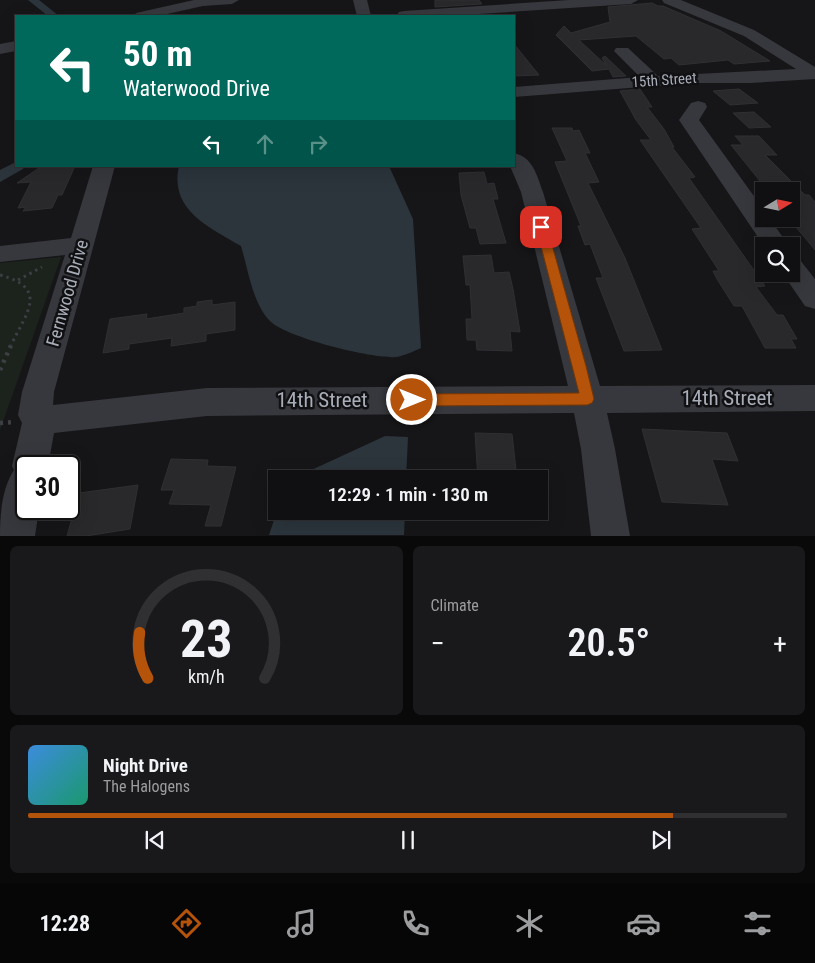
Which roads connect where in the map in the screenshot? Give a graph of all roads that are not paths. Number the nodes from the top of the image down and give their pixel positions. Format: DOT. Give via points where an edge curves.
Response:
graph roads {
  1 [pos="153,0"];
  2 [pos="232,0"];
  3 [pos="360,0"];
  4 [pos="631,0"];
  5 [pos="669,0"];
  6 [pos="173,13"];
  7 [pos="152,15"];
  8 [pos="364,15"];
  9 [pos="404,15"];
  10 [pos="15,46"];
  11 [pos="0,49"];
  12 [pos="622,51"];
  13 [pos="814,74"];
  14 [pos="654,81"];
  15 [pos="515,92"];
  16 [pos="698,107"];
  17 [pos="515,160"];
  18 [pos="104,167"];
  19 [pos="772,237"];
  20 [pos="81,246"];
  21 [pos="0,254"];
  22 [pos="800,278"];
  23 [pos="815,299"];
  24 [pos="815,398"];
  25 [pos="587,399"];
  26 [pos="40,419"];
  27 [pos="32,455"];
  28 [pos="18,520"];
  29 [pos="15,536"];
  30 [pos="611,536"];
  1 -- 6 [label="street"];
  2 -- 6 [label="street" via="203,2"];
  3 -- 8 [label="street"];
  4 -- 9 [label="street"];
  5 -- 13 [label="street" via="749,33"];
  6 -- 7 [label="street"];
  10 -- 11 [label="street"];
  12 -- 14 [label="street"];
  13 -- 14 [label="street, 15th Street"];
  14 -- 15 [label="street, 15th Street"];
  16 -- 19 [label="street" via="689,120"];
  17 -- 25 [label="street" via="522,166 532,192"];
  18 -- 20 [label="street, Fernwood Drive"];
  20 -- 21 [label="street"];
  20 -- 26 [label="street, Fernwood Drive" via="38,392 35,416"];
  22 -- 23 [label="street"];
  24 -- 25 [label="street, 14th Street"];
  25 -- 26 [label="street, 14th Street" via="207,402"];
  25 -- 30 [label="street"];
  26 -- 27 [label="street"];
  28 -- 29 [label="street"];
}
